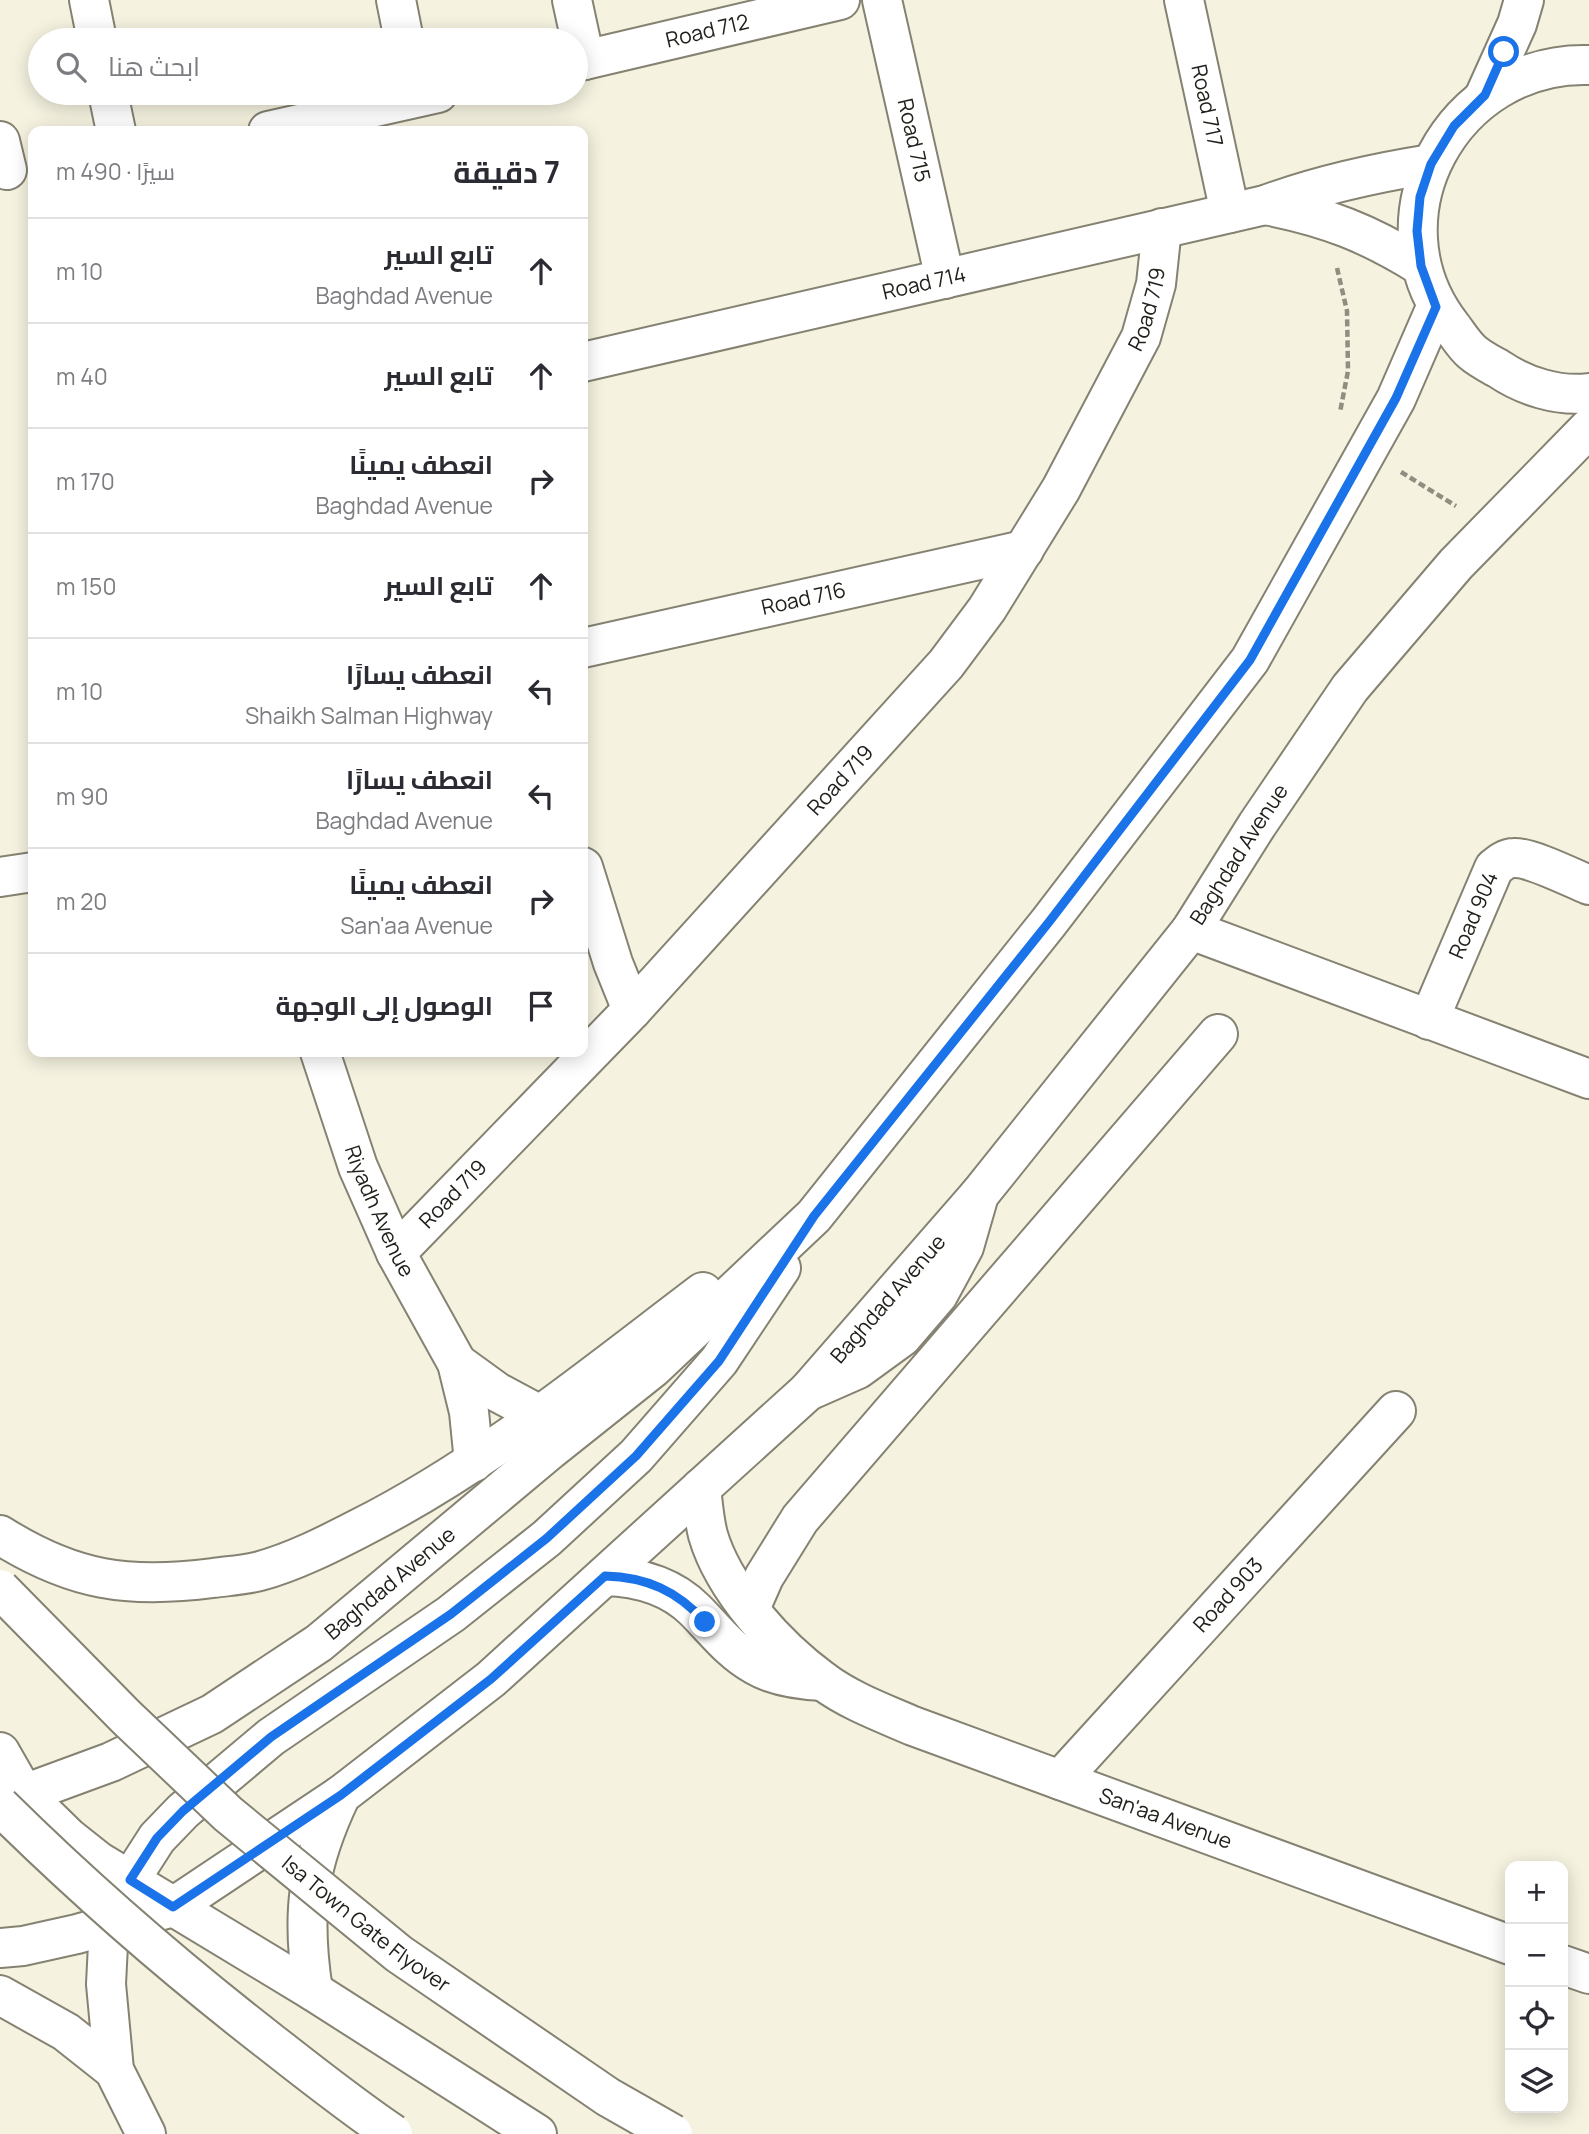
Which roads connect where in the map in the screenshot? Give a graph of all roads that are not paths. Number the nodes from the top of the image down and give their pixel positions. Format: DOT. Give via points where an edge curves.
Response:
graph roads {
  1 [pos="89,0"];
  2 [pos="396,0"];
  3 [pos="572,0"];
  4 [pos="840,0"];
  5 [pos="882,0"];
  6 [pos="1184,0"];
  7 [pos="1524,0"];
  8 [pos="95,28"];
  9 [pos="402,28"];
  10 [pos="576,28"];
  11 [pos="588,59"];
  12 [pos="1589,65"];
  13 [pos="1485,95"];
  14 [pos="111,105"];
  15 [pos="377,105"];
  16 [pos="115,126"];
  17 [pos="289,126"];
  18 [pos="1431,164"];
  19 [pos="1248,209"];
  20 [pos="1162,228"];
  21 [pos="1421,266"];
  22 [pos="945,279"];
  23 [pos="1436,307"];
  24 [pos="588,361"];
  25 [pos="1589,393"];
  26 [pos="1589,428"];
  27 [pos="1024,550"];
  28 [pos="588,647"];
  29 [pos="28,873"];
  30 [pos="0,877"];
  31 [pos="588,883"];
  32 [pos="1589,885"];
  33 [pos="1191,930"];
  34 [pos="632,1010"];
  35 [pos="1429,1020"];
  36 [pos="1218,1034"];
  37 [pos="588,1055"];
  38 [pos="322,1057"];
  39 [pos="586,1057"];
  40 [pos="1589,1079"];
  41 [pos="814,1216"];
  42 [pos="396,1253"];
  43 [pos="457,1363"];
  44 [pos="1396,1410"];
  45 [pos="540,1415"];
  46 [pos="474,1462"];
  47 [pos="701,1488"];
  48 [pos="0,1535"];
  49 [pos="605,1576"];
  50 [pos="0,1589"];
  51 [pos="750,1609"];
  52 [pos="823,1681"];
  53 [pos="0,1752"];
  54 [pos="1060,1780"];
  55 [pos="341,1795"];
  56 [pos="8,1799"];
  57 [pos="130,1880"];
  58 [pos="173,1907"];
  59 [pos="109,1925"];
  60 [pos="1505,1943"];
  61 [pos="0,1948"];
  62 [pos="1568,1967"];
  63 [pos="1589,1974"];
  64 [pos="313,1991"];
  65 [pos="0,1995"];
  66 [pos="114,2070"];
  67 [pos="146,2134"];
  68 [pos="393,2134"];
  69 [pos="537,2134"];
  70 [pos="673,2134"];
  1 -- 8 [label="main road"];
  2 -- 9 [label="main road"];
  3 -- 10 [label="main road"];
  4 -- 11 [label="main road, Road 712"];
  5 -- 22 [label="main road, Road 715"];
  6 -- 19 [label="main road, Road 717"];
  7 -- 13 [label="main road"];
  12 -- 13 [label="main road" via="1567,64 1524,74"];
  13 -- 18 [label="main road" via="1454,126"];
  14 -- 16 [label="main road"];
  15 -- 17 [label="main road"];
  18 -- 19 [label="main road, Road 714" via="1348,179"];
  18 -- 21 [label="main road" via="1420,197"];
  19 -- 20 [label="main road, Road 714"];
  19 -- 21 [label="main road, Road 714" via="1306,213 1347,226"];
  20 -- 22 [label="main road, Road 714"];
  20 -- 27 [label="main road, Road 719" via="1156,284 1141,337"];
  21 -- 23 [label="main road"];
  22 -- 24 [label="main road, Road 714"];
  23 -- 25 [label="main road" via="1471,351 1518,382 1573,395"];
  23 -- 41 [label="main road, Baghdad Avenue" via="1396,398 1250,660"];
  26 -- 33 [label="main road, Baghdad Avenue" via="1456,564 1350,688"];
  27 -- 28 [label="main road, Road 716"];
  27 -- 34 [label="main road, Road 719" via="946,664"];
  29 -- 30 [label="main road"];
  31 -- 34 [label="main road"];
  32 -- 35 [label="main road, Road 904" via="1523,859 1501,862 1494,868"];
  33 -- 35 [label="main road"];
  33 -- 47 [label="main road, Baghdad Avenue" via="979,1195 808,1391"];
  34 -- 37 [label="main road, Road 719"];
  35 -- 40 [label="main road"];
  36 -- 51 [label="main road" via="800,1519"];
  38 -- 42 [label="main road, Riyadh Avenue" via="358,1167"];
  39 -- 42 [label="main road, Road 719"];
  41 -- 45 [label="main road" via="739,1266"];
  41 -- 56 [label="main road, Baghdad Avenue" via="653,1368 319,1643 212,1714 111,1762"];
  41 -- 57 [label="main road" via="719,1361 636,1456 547,1538 451,1614 271,1737 212,1786 157,1838"];
  42 -- 43 [label="main road, Riyadh Avenue"];
  43 -- 45 [label="main road, Riyadh Avenue" via="496,1392"];
  43 -- 46 [label="main road, Riyadh Avenue" via="469,1412"];
  44 -- 54 [label="main road, Road 903"];
  45 -- 46 [label="main road"];
  46 -- 48 [label="main road" via="405,1506 259,1572 132,1583 87,1576 32,1555"];
  47 -- 49 [label="main road, Baghdad Avenue"];
  47 -- 51 [label="main road, San'aa Avenue" via="717,1559"];
  49 -- 52 [label="main road, San'aa Avenue" via="643,1580 677,1596 720,1639 757,1667 789,1678"];
  49 -- 55 [label="main road, Baghdad Avenue" via="491,1679"];
  50 -- 70 [label="main road, Isa Town Gate Flyover, bridge" via="228,1814 399,1954 608,2097"];
  51 -- 52 [label="main road, San'aa Avenue"];
  52 -- 54 [label="main road, San'aa Avenue" via="882,1713"];
  53 -- 56 [label="main road"];
  54 -- 60 [label="main road, San'aa Avenue"];
  55 -- 58 [label="main road, Baghdad Avenue"];
  55 -- 64 [label="main road" via="324,1831 308,1897 307,1951"];
  56 -- 57 [label="main road"];
  56 -- 68 [label="main road, bridge" via="49,1854 200,1987"];
  57 -- 58 [label="main road"];
  57 -- 59 [label="main road"];
  58 -- 59 [label="main road, Baghdad Avenue"];
  58 -- 64 [label="main road"];
  59 -- 61 [label="main road, Baghdad Avenue"];
  59 -- 66 [label="main road" via="106,1984"];
  62 -- 63 [label="main road"];
  64 -- 69 [label="main road"];
  65 -- 66 [label="main road" via="66,2032"];
  66 -- 67 [label="main road"];
}
